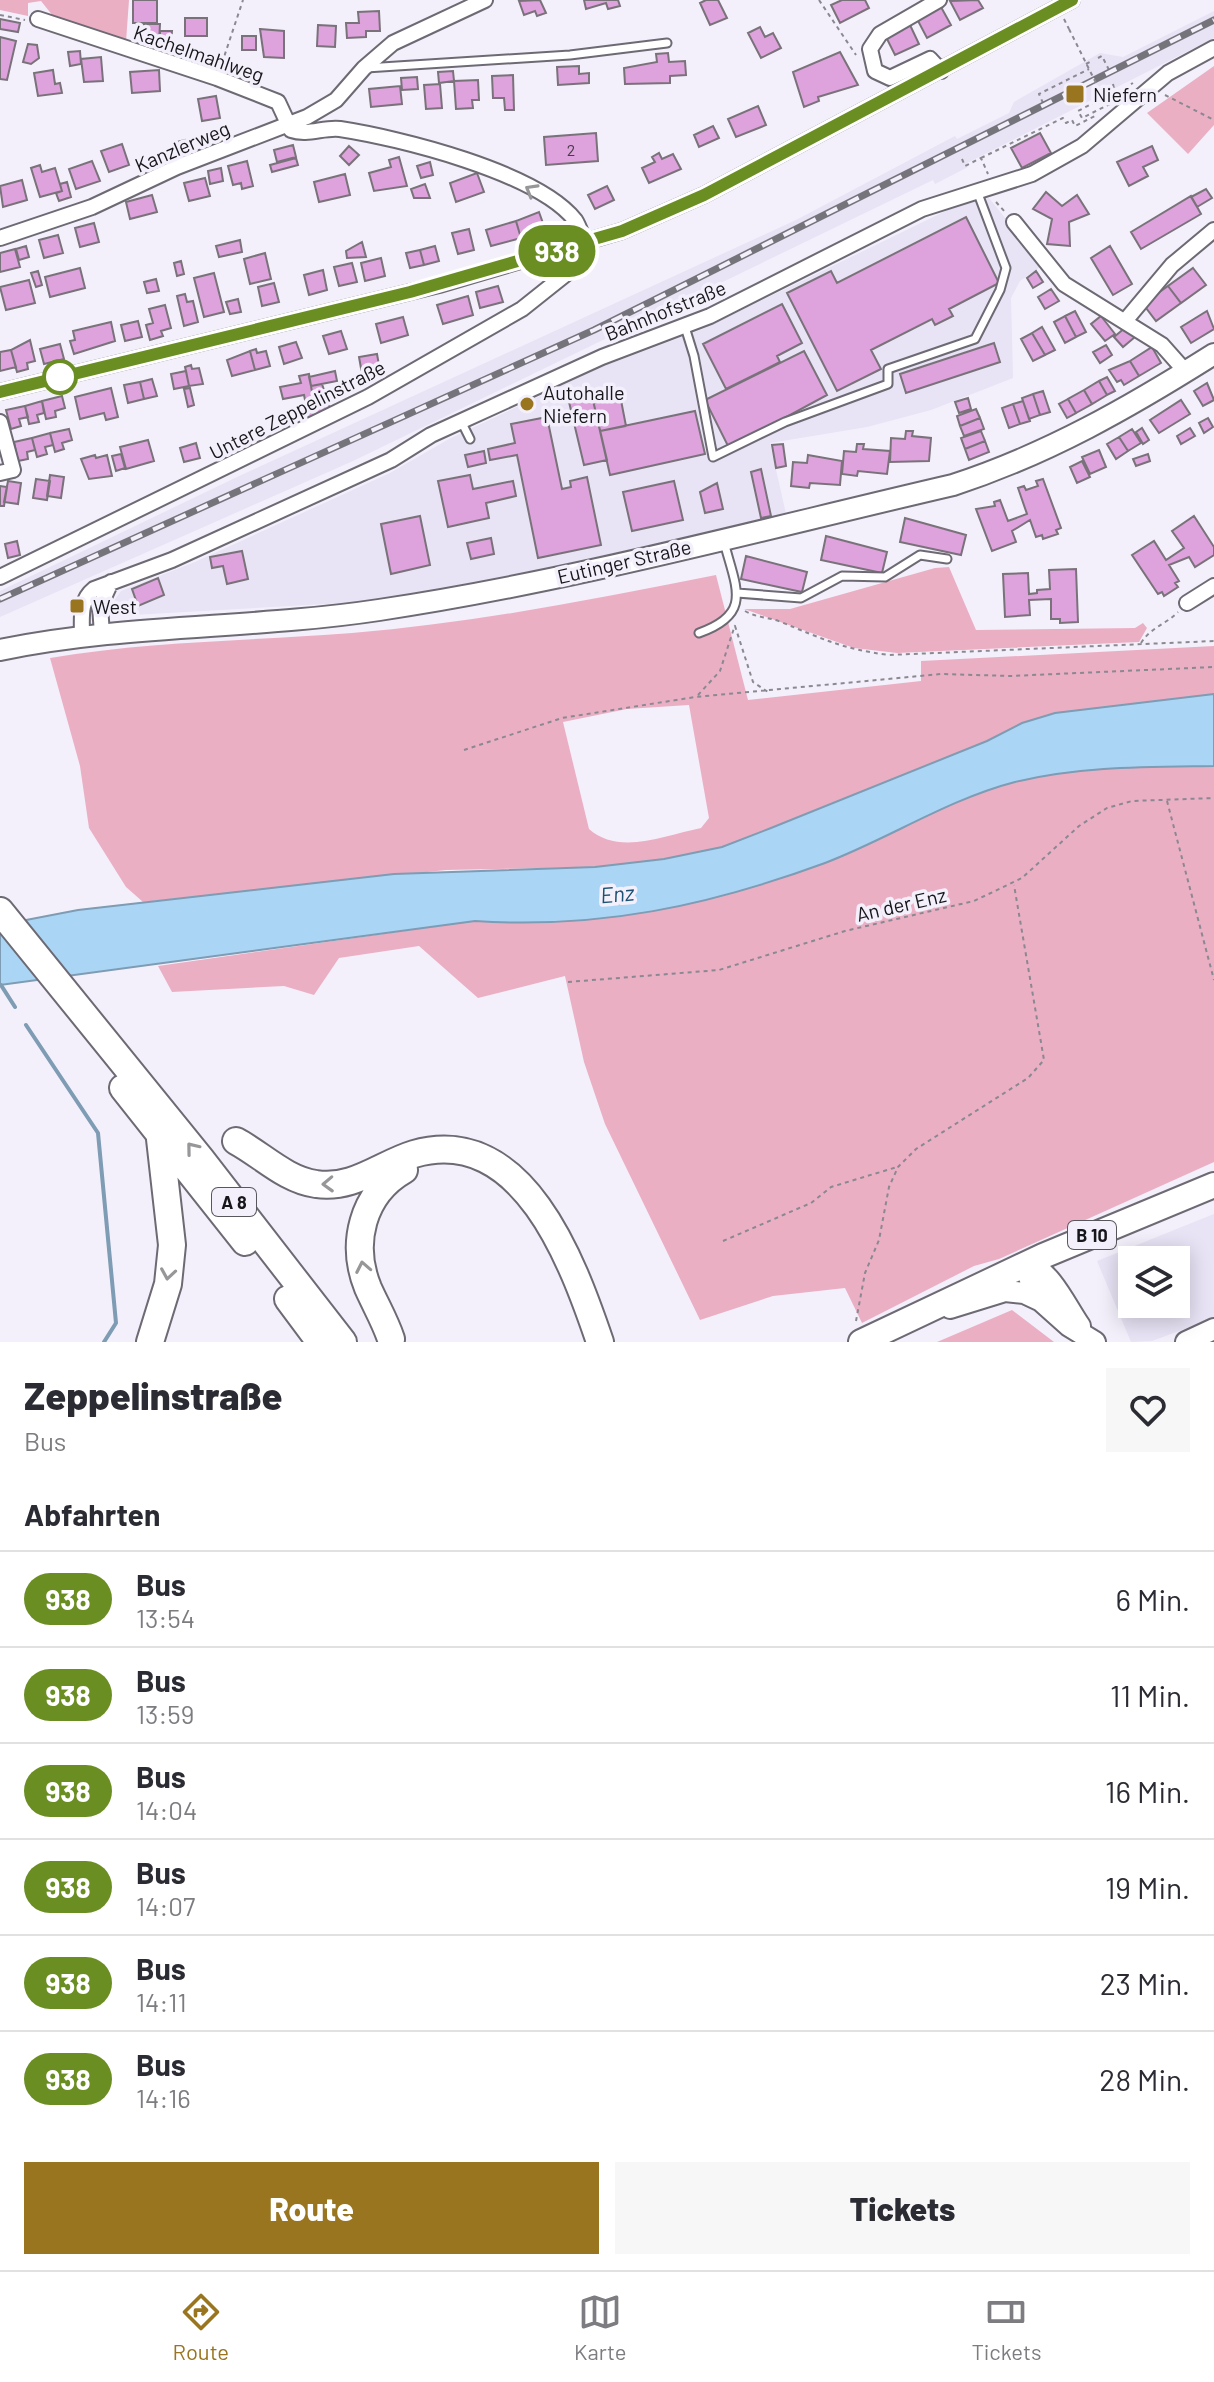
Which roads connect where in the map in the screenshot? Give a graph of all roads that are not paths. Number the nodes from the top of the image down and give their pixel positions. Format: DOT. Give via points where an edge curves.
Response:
graph roads {
  1 [pos="485,0"];
  2 [pos="939,0"];
  3 [pos="1072,0"];
  4 [pos="38,19"];
  5 [pos="667,43"];
  6 [pos="1214,48"];
  7 [pos="364,68"];
  8 [pos="941,71"];
  9 [pos="288,125"];
  10 [pos="977,190"];
  11 [pos="1014,222"];
  12 [pos="1214,230"];
  13 [pos="0,238"];
  14 [pos="585,243"];
  15 [pos="1125,321"];
  16 [pos="685,327"];
  17 [pos="1214,354"];
  18 [pos="1186,372"];
  19 [pos="0,392"];
  20 [pos="461,421"];
  21 [pos="0,422"];
  22 [pos="470,439"];
  23 [pos="0,473"];
  24 [pos="723,538"];
  25 [pos="947,559"];
  26 [pos="0,577"];
  27 [pos="1214,586"];
  28 [pos="737,593"];
  29 [pos="1187,603"];
  30 [pos="699,633"];
  31 [pos="92,635"];
  32 [pos="0,650"];
  33 [pos="0,911"];
  34 [pos="0,936"];
  35 [pos="118,1068"];
  36 [pos="160,1139"];
  37 [pos="236,1141"];
  38 [pos="1214,1185"];
  39 [pos="1028,1262"];
  40 [pos="1041,1301"];
  41 [pos="919,1314"];
  42 [pos="1214,1329"];
  43 [pos="858,1336"];
  44 [pos="1089,1338"];
  45 [pos="391,1339"];
  46 [pos="150,1342"];
  47 [pos="320,1342"];
  48 [pos="343,1342"];
  49 [pos="588,1342"];
  50 [pos="600,1342"];
  51 [pos="1186,1342"];
  1 -- 7 [label="street, Kanzlerweg" via="393,43"];
  2 -- 8 [label="street" via="880,34 870,49 875,71 890,78 930,59"];
  3 -- 8 [label="street"];
  4 -- 9 [label="street, Kachelmahlweg" via="278,102"];
  5 -- 7 [label="lane"];
  6 -- 10 [label="street, Bahnhofstraße" via="1146,89 1063,159 1011,183"];
  7 -- 9 [label="street, Kanzlerweg" via="336,100"];
  8 -- 14 [label="street" via="704,195"];
  9 -- 13 [label="street, Kanzlerweg" via="177,167 92,207"];
  14 -- 9 [label="street, one-way" via="575,220 510,177 396,140 335,129 303,134"];
  10 -- 16 [label="street, Bahnhofstraße" via="922,209"];
  10 -- 16 [label="lane" via="1006,268 1000,290 975,339 888,369 888,384 785,422 713,457"];
  11 -- 15 [label="street" via="1064,284"];
  12 -- 15 [label="street" via="1172,265"];
  14 -- 19 [label="street" via="292,322"];
  14 -- 26 [label="street, Untere Zeppelinstraße" via="576,266 522,309 159,502"];
  15 -- 18 [label="street" via="1162,345"];
  16 -- 20 [label="street, Bahnhofstraße" via="602,357"];
  17 -- 18 [label="street, Eutinger Straße"];
  18 -- 24 [label="street, Eutinger Straße" via="1095,427 1014,464 953,485"];
  20 -- 22 [label="lane"];
  20 -- 31 [label="street, Bahnhofstraße" via="391,460 172,560 111,582"];
  21 -- 23 [label="street" via="13,470"];
  24 -- 28 [label="lane"];
  24 -- 31 [label="street, Eutinger Straße" via="436,601 308,618"];
  25 -- 28 [label="lane" via="920,555 885,577 842,576 801,598"];
  27 -- 29 [label="street"];
  28 -- 30 [label="lane" via="732,621"];
  31 -- 32 [label="street, Eutinger Straße"];
  33 -- 35 [label="highway, A 8"];
  34 -- 35 [label="highway, A 8"];
  35 -- 36 [label="highway, A 8"];
  48 -- 35 [label="highway, A 8, one-way"];
  36 -- 46 [label="highway, one-way" via="172,1245 168,1284"];
  36 -- 47 [label="highway, A 8"];
  50 -- 37 [label="highway, one-way" via="539,1207 509,1172 493,1163 472,1153 438,1150 414,1154 348,1182 317,1185 285,1174"];
  38 -- 39 [label="main road, B 10"];
  39 -- 40 [label="street" via="1028,1275"];
  39 -- 41 [label="main road, B 10"];
  39 -- 44 [label="street" via="1050,1280"];
  40 -- 41 [label="street" via="1005,1291"];
  40 -- 44 [label="street"];
  41 -- 43 [label="main road, B 10"];
  42 -- 51 [label="street"];
  45 -- 49 [label="highway, one-way" via="361,1267 367,1207 394,1175 420,1164 451,1161 483,1169 522,1203"];
}
